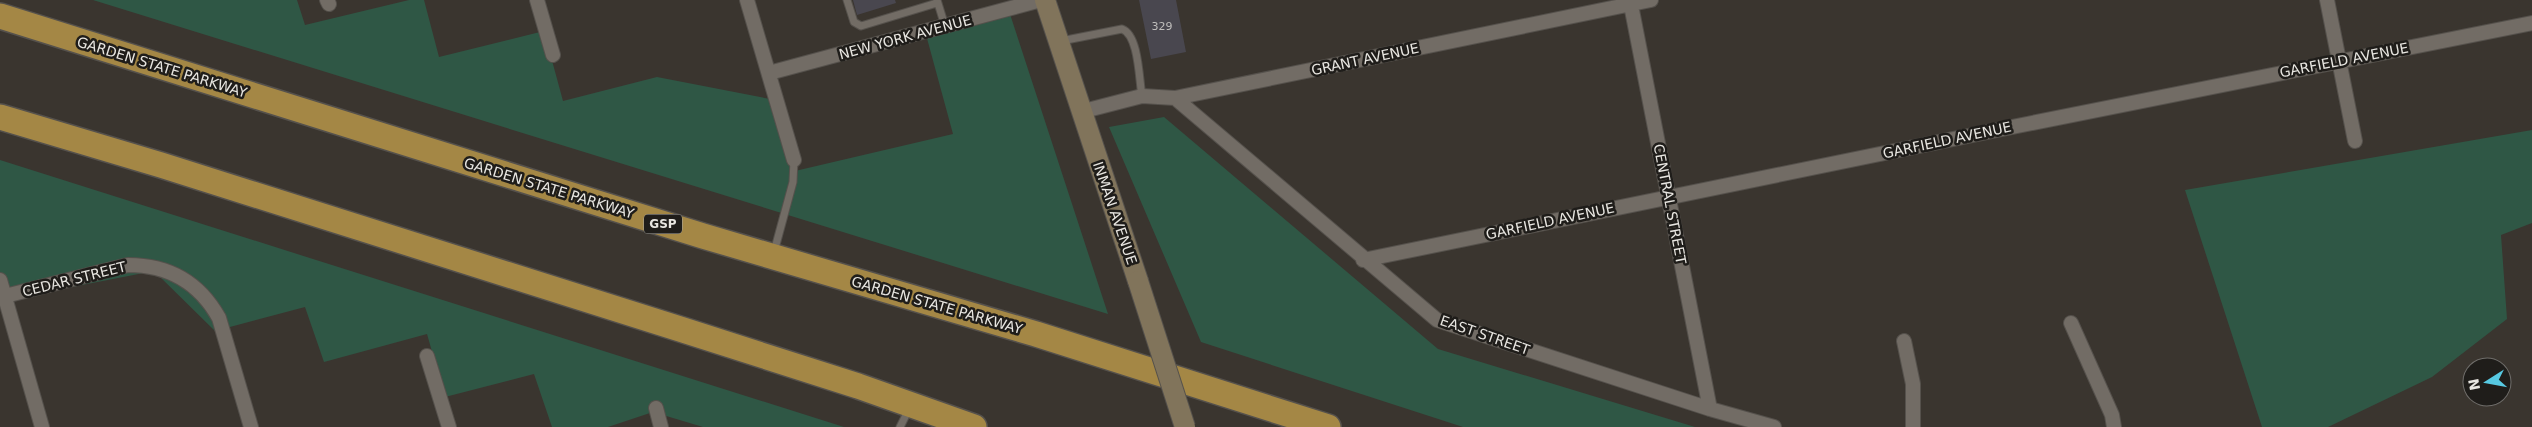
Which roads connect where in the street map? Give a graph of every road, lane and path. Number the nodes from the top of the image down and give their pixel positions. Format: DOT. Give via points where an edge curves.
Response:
graph roads {
  1 [pos="537,0"];
  2 [pos="747,0"];
  3 [pos="847,0"];
  4 [pos="1043,0"];
  5 [pos="1650,0"];
  6 [pos="2327,0"];
  7 [pos="937,1"];
  8 [pos="1630,2"];
  9 [pos="0,16"];
  10 [pos="2532,23"];
  11 [pos="945,26"];
  12 [pos="1058,42"];
  13 [pos="553,55"];
  14 [pos="2339,61"];
  15 [pos="769,73"];
  16 [pos="1142,96"];
  17 [pos="1175,98"];
  18 [pos="1080,112"];
  19 [pos="0,117"];
  20 [pos="2355,141"];
  21 [pos="794,160"];
  22 [pos="1669,197"];
  23 [pos="772,257"];
  24 [pos="1363,260"];
  25 [pos="0,280"];
  26 [pos="5,296"];
  27 [pos="2071,323"];
  28 [pos="1904,341"];
  29 [pos="427,356"];
  30 [pos="656,408"];
  31 [pos="1710,409"];
  32 [pos="905,417"];
  33 [pos="42,427"];
  34 [pos="251,427"];
  35 [pos="449,427"];
  36 [pos="661,427"];
  37 [pos="974,427"];
  38 [pos="1185,427"];
  39 [pos="1328,427"];
  40 [pos="1774,427"];
  41 [pos="1913,427"];
  42 [pos="2114,427"];
  1 -- 13 [label="street"];
  2 -- 15 [label="street"];
  3 -- 7 [label="lane" via="854,22 861,26"];
  4 -- 11 [label="street, NEW YORK AVENUE"];
  4 -- 12 [label="main road, INMAN AVENUE"];
  5 -- 8 [label="street, GRANT AVENUE"];
  6 -- 14 [label="street"];
  7 -- 11 [label="lane"];
  8 -- 17 [label="street, GRANT AVENUE"];
  8 -- 22 [label="street, CENTRAL STREET"];
  9 -- 23 [label="highway, GARDEN STATE PARKWAY / GSP"];
  10 -- 14 [label="street, GARFIELD AVENUE"];
  11 -- 15 [label="street, NEW YORK AVENUE"];
  12 -- 16 [label="lane" via="1122,29 1127,31 1132,35 1136,52"];
  12 -- 18 [label="main road, INMAN AVENUE"];
  14 -- 20 [label="street"];
  14 -- 22 [label="street, GARFIELD AVENUE"];
  15 -- 21 [label="street"];
  16 -- 17 [label="street, GRANT AVENUE"];
  16 -- 18 [label="street, GRANT AVENUE"];
  17 -- 24 [label="street, EAST STREET"];
  18 -- 38 [label="main road, INMAN AVENUE, bridge"];
  19 -- 32 [label="highway" via="858,386"];
  21 -- 23 [label="lane" via="793,182"];
  22 -- 24 [label="street, GARFIELD AVENUE"];
  22 -- 31 [label="street, CENTRAL STREET"];
  23 -- 39 [label="highway, GARDEN STATE PARKWAY / GSP" via="1036,334"];
  24 -- 31 [label="street, EAST STREET" via="1437,320"];
  25 -- 26 [label="street"];
  26 -- 33 [label="street"];
  26 -- 34 [label="street, CEDAR STREET" via="128,265 147,265 182,277 204,294 219,318"];
  27 -- 42 [label="street" via="2112,415"];
  28 -- 41 [label="street" via="1913,384"];
  29 -- 35 [label="street"];
  30 -- 36 [label="street"];
  31 -- 40 [label="street, EAST STREET"];
  32 -- 37 [label="highway"];
}
